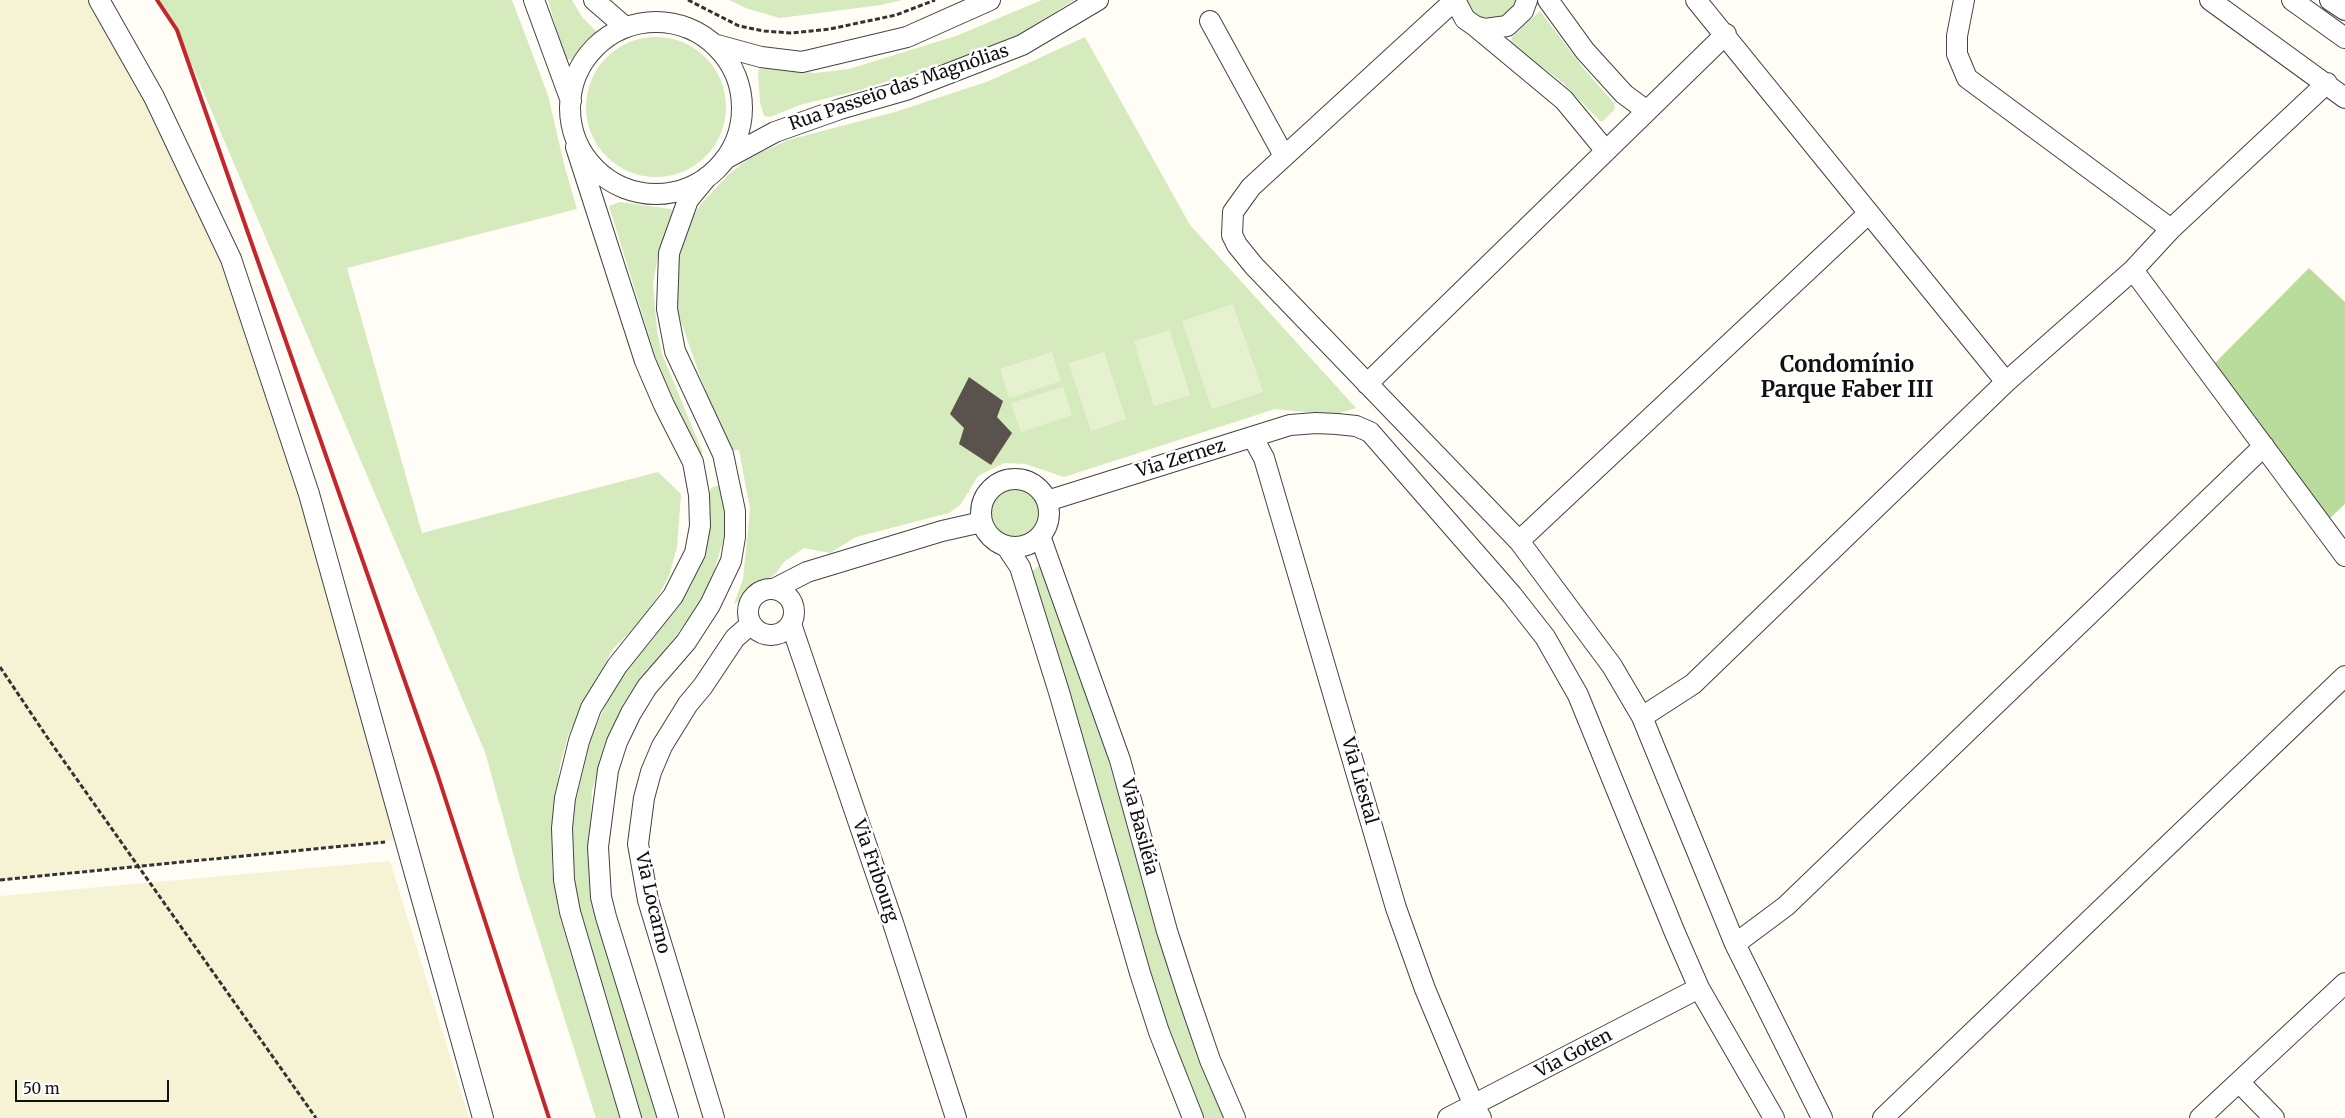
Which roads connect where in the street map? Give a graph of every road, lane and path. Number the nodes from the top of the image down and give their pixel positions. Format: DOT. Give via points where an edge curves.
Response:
graph roads {
  1 [pos="99,0"];
  2 [pos="534,0"];
  3 [pos="594,0"];
  4 [pos="688,0"];
  5 [pos="935,0"];
  6 [pos="990,0"];
  7 [pos="1098,0"];
  8 [pos="1455,0"];
  9 [pos="1527,0"];
  10 [pos="1548,0"];
  11 [pos="1696,0"];
  12 [pos="1964,0"];
  13 [pos="2210,0"];
  14 [pos="2292,0"];
  15 [pos="2330,0"];
  16 [pos="2345,10"];
  17 [pos="1210,21"];
  18 [pos="624,26"];
  19 [pos="1475,26"];
  20 [pos="1726,34"];
  21 [pos="2345,38"];
  22 [pos="717,45"];
  23 [pos="2327,83"];
  24 [pos="2345,98"];
  25 [pos="571,102"];
  26 [pos="1646,111"];
  27 [pos="576,147"];
  28 [pos="1606,150"];
  29 [pos="1284,156"];
  30 [pos="725,159"];
  31 [pos="707,177"];
  32 [pos="1869,212"];
  33 [pos="2171,229"];
  34 [pos="2133,270"];
  35 [pos="2006,382"];
  36 [pos="1367,384"];
  37 [pos="1253,438"];
  38 [pos="2264,446"];
  39 [pos="723,454"];
  40 [pos="693,462"];
  41 [pos="1047,501"];
  42 [pos="982,522"];
  43 [pos="1040,536"];
  44 [pos="1519,541"];
  45 [pos="1006,546"];
  46 [pos="2345,556"];
  47 [pos="774,589"];
  48 [pos="751,624"];
  49 [pos="791,624"];
  50 [pos="0,668"];
  51 [pos="2345,676"];
  52 [pos="1642,717"];
  53 [pos="406,839"];
  54 [pos="138,866"];
  55 [pos="0,880"];
  56 [pos="1736,944"];
  57 [pos="2345,983"];
  58 [pos="1699,988"];
  59 [pos="2239,1082"];
  60 [pos="1478,1112"];
  61 [pos="316,1118"];
  62 [pos="483,1118"];
  63 [pos="631,1118"];
  64 [pos="668,1118"];
  65 [pos="714,1118"];
  66 [pos="956,1118"];
  67 [pos="1194,1118"];
  68 [pos="1235,1118"];
  69 [pos="1448,1118"];
  70 [pos="1774,1118"];
  71 [pos="1822,1118"];
  72 [pos="1883,1118"];
  73 [pos="2200,1118"];
  74 [pos="2274,1118"];
  1 -- 53 [label="street" via="154,97 231,259 309,494"];
  2 -- 25 [label="street"];
  3 -- 18 [label="street"];
  4 -- 5 [label="path" via="740,26 791,33 830,29 896,14"];
  6 -- 22 [label="street" via="907,37 802,62 761,57"];
  7 -- 30 [label="street, Rua Passeio das Magnólias" via="1022,44 906,90 775,132"];
  8 -- 19 [label="street" via="1465,19"];
  8 -- 29 [label="street"];
  9 -- 19 [label="street" via="1517,19 1507,26 1485,29"];
  10 -- 26 [label="street" via="1585,51 1624,94"];
  11 -- 20 [label="street"];
  12 -- 33 [label="street" via="1957,54 1967,78"];
  13 -- 23 [label="street"];
  14 -- 21 [label="street"];
  15 -- 16 [label="street"];
  17 -- 29 [label="street"];
  18 -- 22 [label="street" via="662,23 680,26"];
  18 -- 25 [label="street" via="596,47 585,60 576,76"];
  19 -- 28 [label="street" via="1564,100"];
  20 -- 26 [label="street"];
  20 -- 32 [label="street"];
  22 -- 30 [label="street" via="733,72 742,106 735,141"];
  23 -- 24 [label="street"];
  23 -- 33 [label="street"];
  25 -- 27 [label="street"];
  26 -- 28 [label="street"];
  27 -- 31 [label="street" via="600,174 615,184 649,194 684,189"];
  27 -- 40 [label="street" via="645,361"];
  28 -- 36 [label="street"];
  29 -- 36 [label="street" via="1232,212 1232,235 1254,266"];
  30 -- 31 [label="street"];
  31 -- 39 [label="street" via="688,200 669,253 667,309 675,351"];
  32 -- 35 [label="street"];
  32 -- 44 [label="street"];
  33 -- 34 [label="street"];
  34 -- 35 [label="street"];
  34 -- 38 [label="street"];
  35 -- 52 [label="street" via="1693,684"];
  36 -- 44 [label="street"];
  37 -- 41 [label="street, Via Zernez"];
  37 -- 58 [label="street, Via Zernez" via="1290,426 1316,423 1356,426 1370,432 1460,533 1545,637 1578,695"];
  37 -- 60 [label="street, Via Liestal" via="1264,458 1396,908 1425,989"];
  38 -- 46 [label="street"];
  38 -- 56 [label="street" via="1786,906"];
  39 -- 40 [label="street"];
  39 -- 64 [label="street" via="735,511 731,561 703,617 647,687 617,742 608,770 598,847 601,897 606,917"];
  40 -- 63 [label="street" via="700,526 695,552 673,596 617,666 591,708 565,798 562,828 564,880 570,912"];
  41 -- 42 [label="street" via="1036,486 1027,481 1009,479 985,495 980,513"];
  41 -- 43 [label="street" via="1048,520"];
  42 -- 45 [label="street" via="991,537"];
  42 -- 47 [label="street" via="807,572"];
  43 -- 45 [label="street" via="1024,546"];
  43 -- 68 [label="street, Via Basiléia" via="1120,760 1188,996"];
  44 -- 52 [label="street" via="1612,666"];
  45 -- 67 [label="street" via="1020,567 1140,973"];
  47 -- 48 [label="street" via="760,591 749,602 747,610"];
  47 -- 49 [label="street" via="788,596 792,602"];
  48 -- 49 [label="street" via="756,630 771,635"];
  48 -- 65 [label="street, Via Locarno" via="735,638 662,746 644,798 638,844 648,900"];
  49 -- 66 [label="street, Via Fribourg"];
  50 -- 54 [label="path"];
  51 -- 72 [label="street"];
  52 -- 56 [label="street"];
  53 -- 54 [label="path"];
  53 -- 62 [label="street"];
  54 -- 55 [label="path"];
  54 -- 61 [label="path"];
  56 -- 71 [label="street"];
  57 -- 59 [label="street"];
  58 -- 60 [label="street, Via Goten"];
  58 -- 70 [label="street, Via Zernez"];
  59 -- 73 [label="street"];
  59 -- 74 [label="street"];
  60 -- 69 [label="street, Via Goten"];
}
